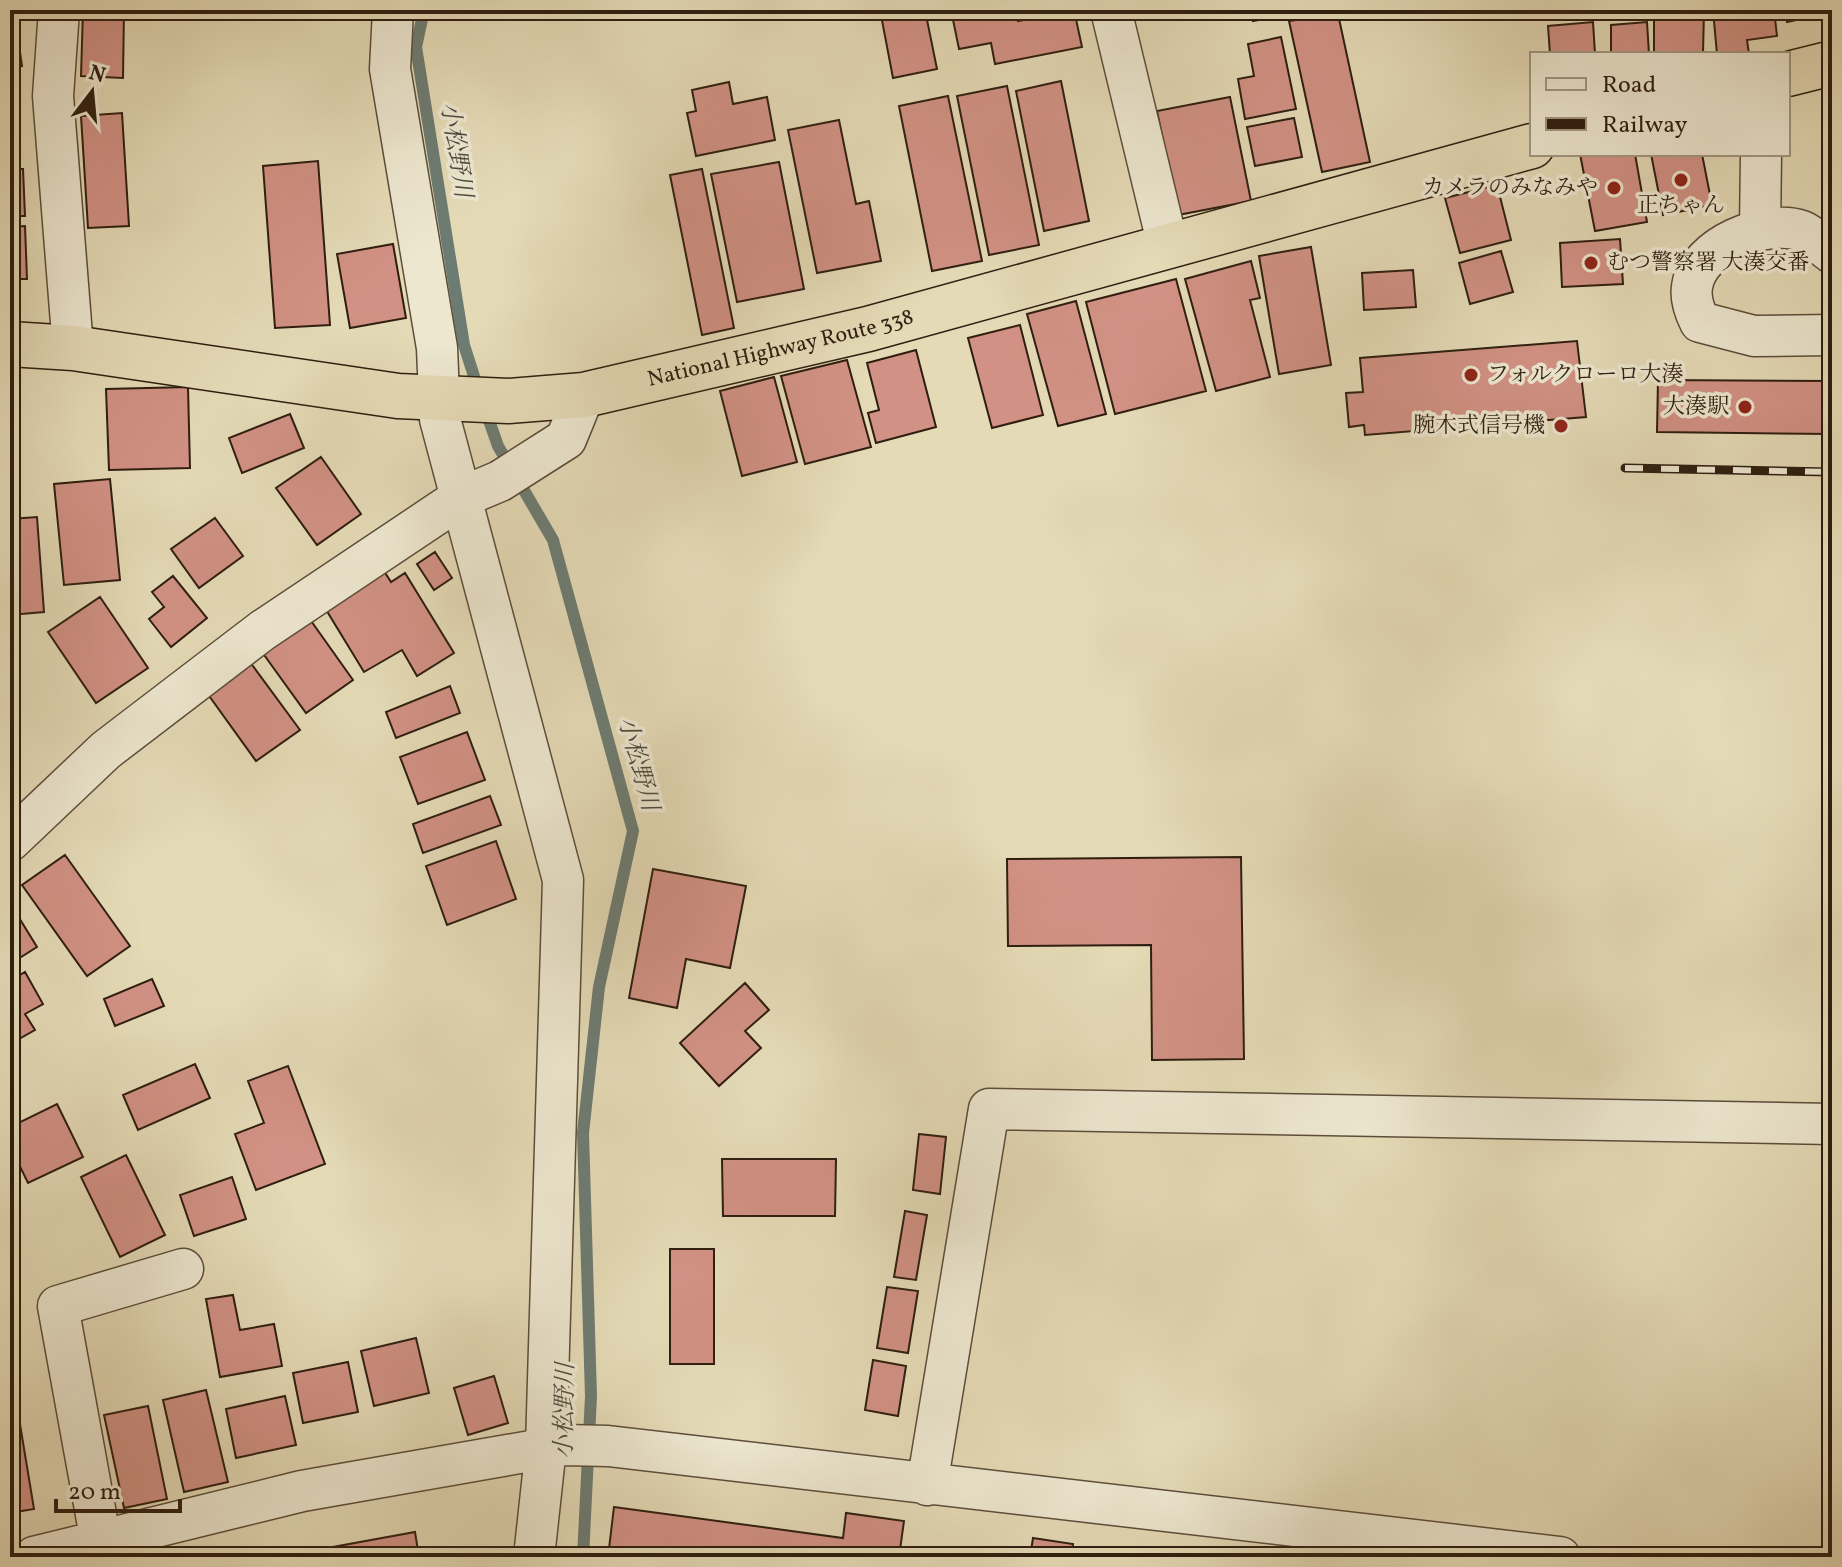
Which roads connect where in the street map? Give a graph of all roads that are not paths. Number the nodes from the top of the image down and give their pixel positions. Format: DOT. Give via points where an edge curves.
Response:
graph roads {
  1 [pos="59,10"];
  2 [pos="393,10"];
  3 [pos="1111,10"];
  4 [pos="1832,63"];
  5 [pos="1790,74"];
  6 [pos="1530,147"];
  7 [pos="1761,156"];
  8 [pos="1760,230"];
  9 [pos="1168,246"];
  10 [pos="1832,253"];
  11 [pos="1832,335"];
  12 [pos="10,344"];
  13 [pos="73,348"];
  14 [pos="584,395"];
  15 [pos="449,396"];
  16 [pos="462,497"];
  17 [pos="10,841"];
  18 [pos="1832,1124"];
  19 [pos="183,1269"];
  20 [pos="556,1446"];
  21 [pos="927,1485"];
  22 [pos="101,1542"];
  23 [pos="34,1557"];
  24 [pos="534,1557"];
  25 [pos="1560,1557"];
  1 -- 13 [label="street" via="53,96"];
  2 -- 15 [label="street" via="390,69"];
  3 -- 9 [label="street"];
  4 -- 5 [label="highway"];
  6 -- 9 [label="highway, National Highway Route 338"];
  7 -- 8 [label="street"];
  8 -- 10 [label="street" via="1802,231"];
  8 -- 11 [label="street" via="1730,239 1701,266 1691,286 1700,322 1754,336"];
  9 -- 14 [label="highway, National Highway Route 338" via="868,329"];
  12 -- 13 [label="highway, National Highway Route 338"];
  13 -- 15 [label="highway, National Highway Route 338" via="398,396"];
  14 -- 15 [label="highway, National Highway Route 338" via="508,401"];
  14 -- 16 [label="street" via="566,439 500,481"];
  15 -- 16 [label="street" via="440,419"];
  16 -- 17 [label="street" via="263,630 106,750"];
  16 -- 20 [label="street" via="563,880"];
  18 -- 21 [label="street" via="989,1109"];
  19 -- 22 [label="street" via="58,1306"];
  20 -- 21 [label="street" via="608,1446"];
  20 -- 22 [label="street" via="302,1491"];
  20 -- 24 [label="street"];
  21 -- 25 [label="street"];
  22 -- 23 [label="street"];
}
